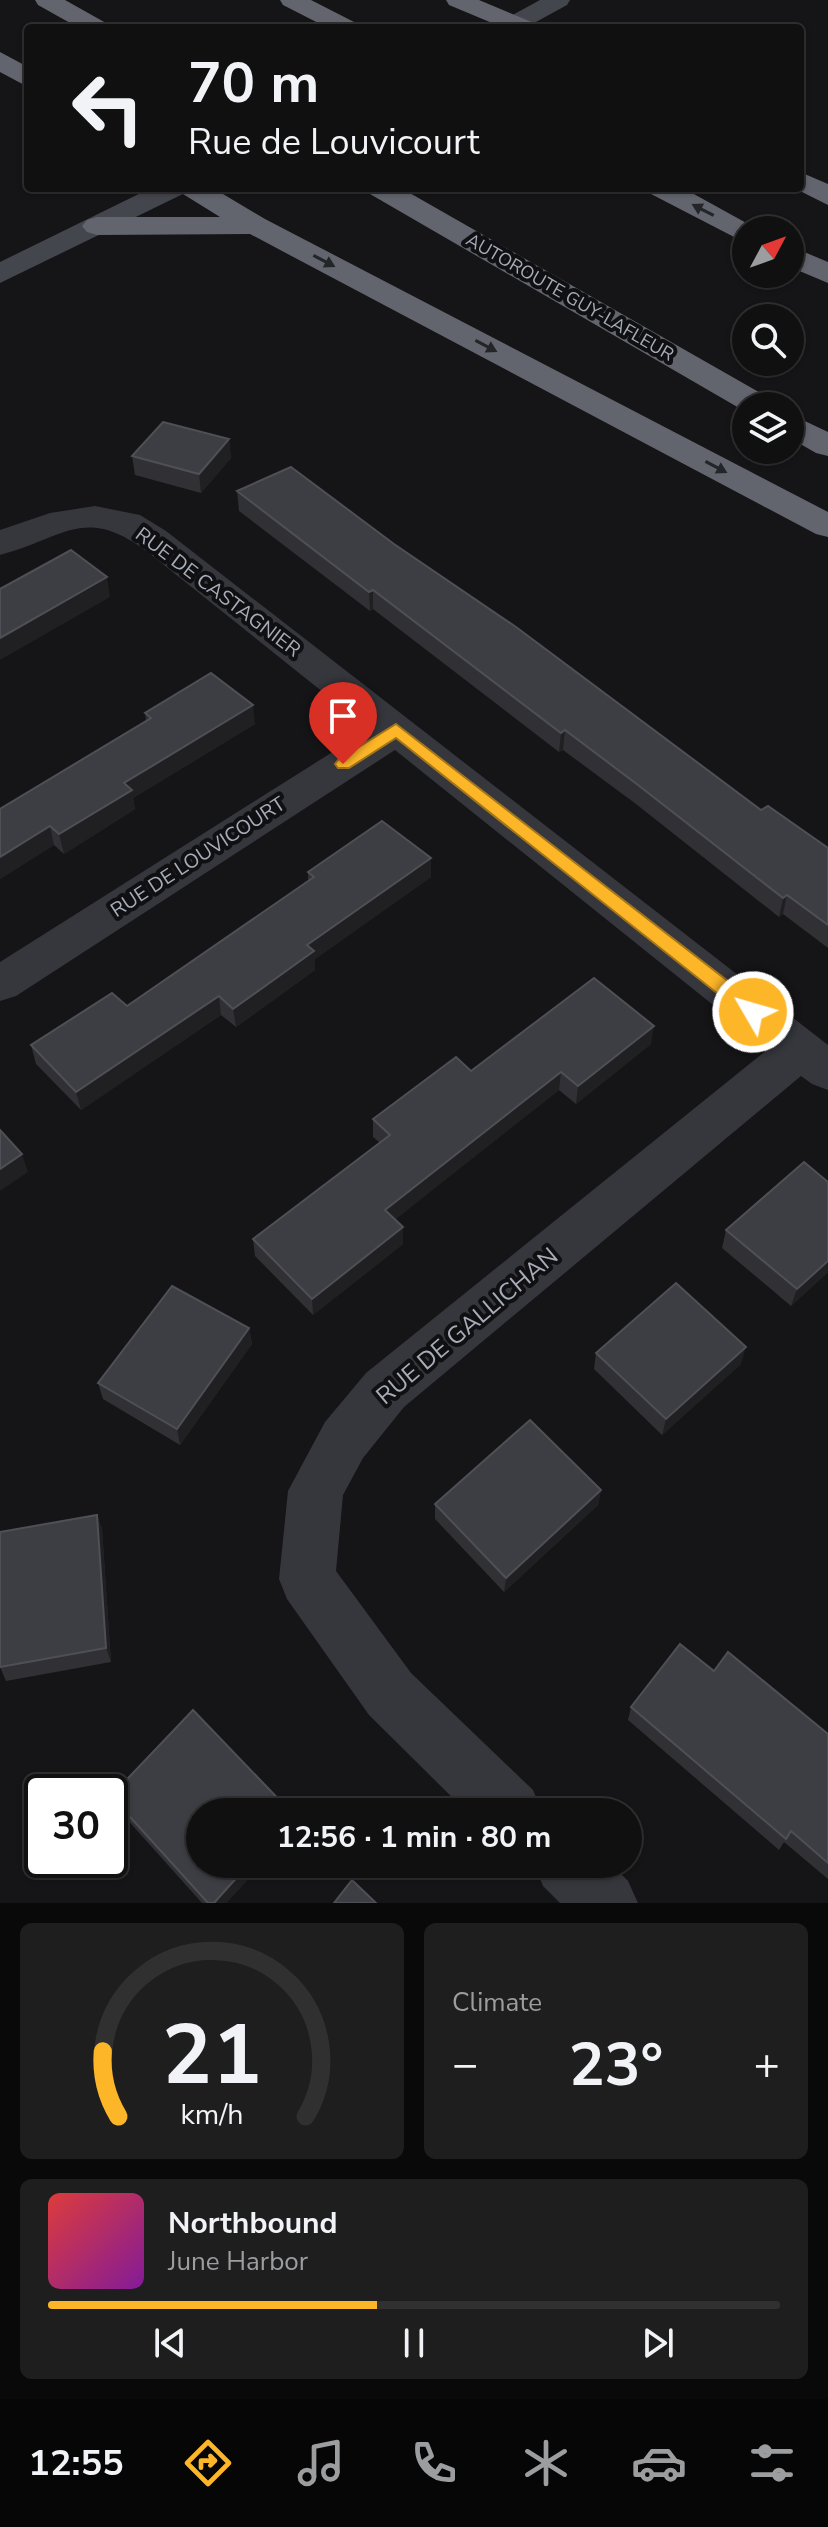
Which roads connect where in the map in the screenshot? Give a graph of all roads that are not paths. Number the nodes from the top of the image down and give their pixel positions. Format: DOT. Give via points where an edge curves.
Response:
graph roads {
  1 [pos="47,0"];
  2 [pos="292,0"];
  3 [pos="458,0"];
  4 [pos="558,0"];
  5 [pos="90,24"];
  6 [pos="339,24"];
  7 [pos="510,24"];
  8 [pos="521,24"];
  9 [pos="0,60"];
  10 [pos="24,76"];
  11 [pos="804,182"];
  12 [pos="165,192"];
  13 [pos="200,192"];
  14 [pos="387,192"];
  15 [pos="669,192"];
  16 [pos="828,196"];
  17 [pos="255,225"];
  18 [pos="732,225"];
  19 [pos="97,226"];
  20 [pos="804,262"];
  21 [pos="0,274"];
  22 [pos="828,274"];
  23 [pos="735,392"];
  24 [pos="804,432"];
  25 [pos="828,446"];
  26 [pos="828,526"];
  27 [pos="0,544"];
  28 [pos="396,730"];
  29 [pos="0,984"];
  30 [pos="814,1060"];
  31 [pos="497,1798"];
  32 [pos="580,1878"];
  33 [pos="606,1903"];
  1 -- 5 [label="highway"];
  2 -- 6 [label="highway"];
  3 -- 7 [label="highway"];
  4 -- 8 [label="main road"];
  9 -- 10 [label="highway"];
  11 -- 16 [label="highway"];
  12 -- 19 [label="main road"];
  13 -- 17 [label="highway"];
  14 -- 23 [label="highway, AUTOROUTE GUY-LAFLEUR"];
  18 -- 15 [label="highway, one-way"];
  17 -- 19 [label="highway"];
  17 -- 26 [label="highway, one-way"];
  19 -- 21 [label="main road"];
  20 -- 22 [label="highway"];
  24 -- 25 [label="highway"];
  27 -- 28 [label="street, RUE DE CASTAGNIER" via="81,516 127,523"];
  28 -- 29 [label="street, RUE DE LOUVICOURT"];
  28 -- 30 [label="street, RUE DE CASTAGNIER"];
  30 -- 31 [label="street, RUE DE GALLICHAN" via="385,1390 344,1440 316,1491 307,1579 390,1694"];
  32 -- 33 [label="street"];
}
